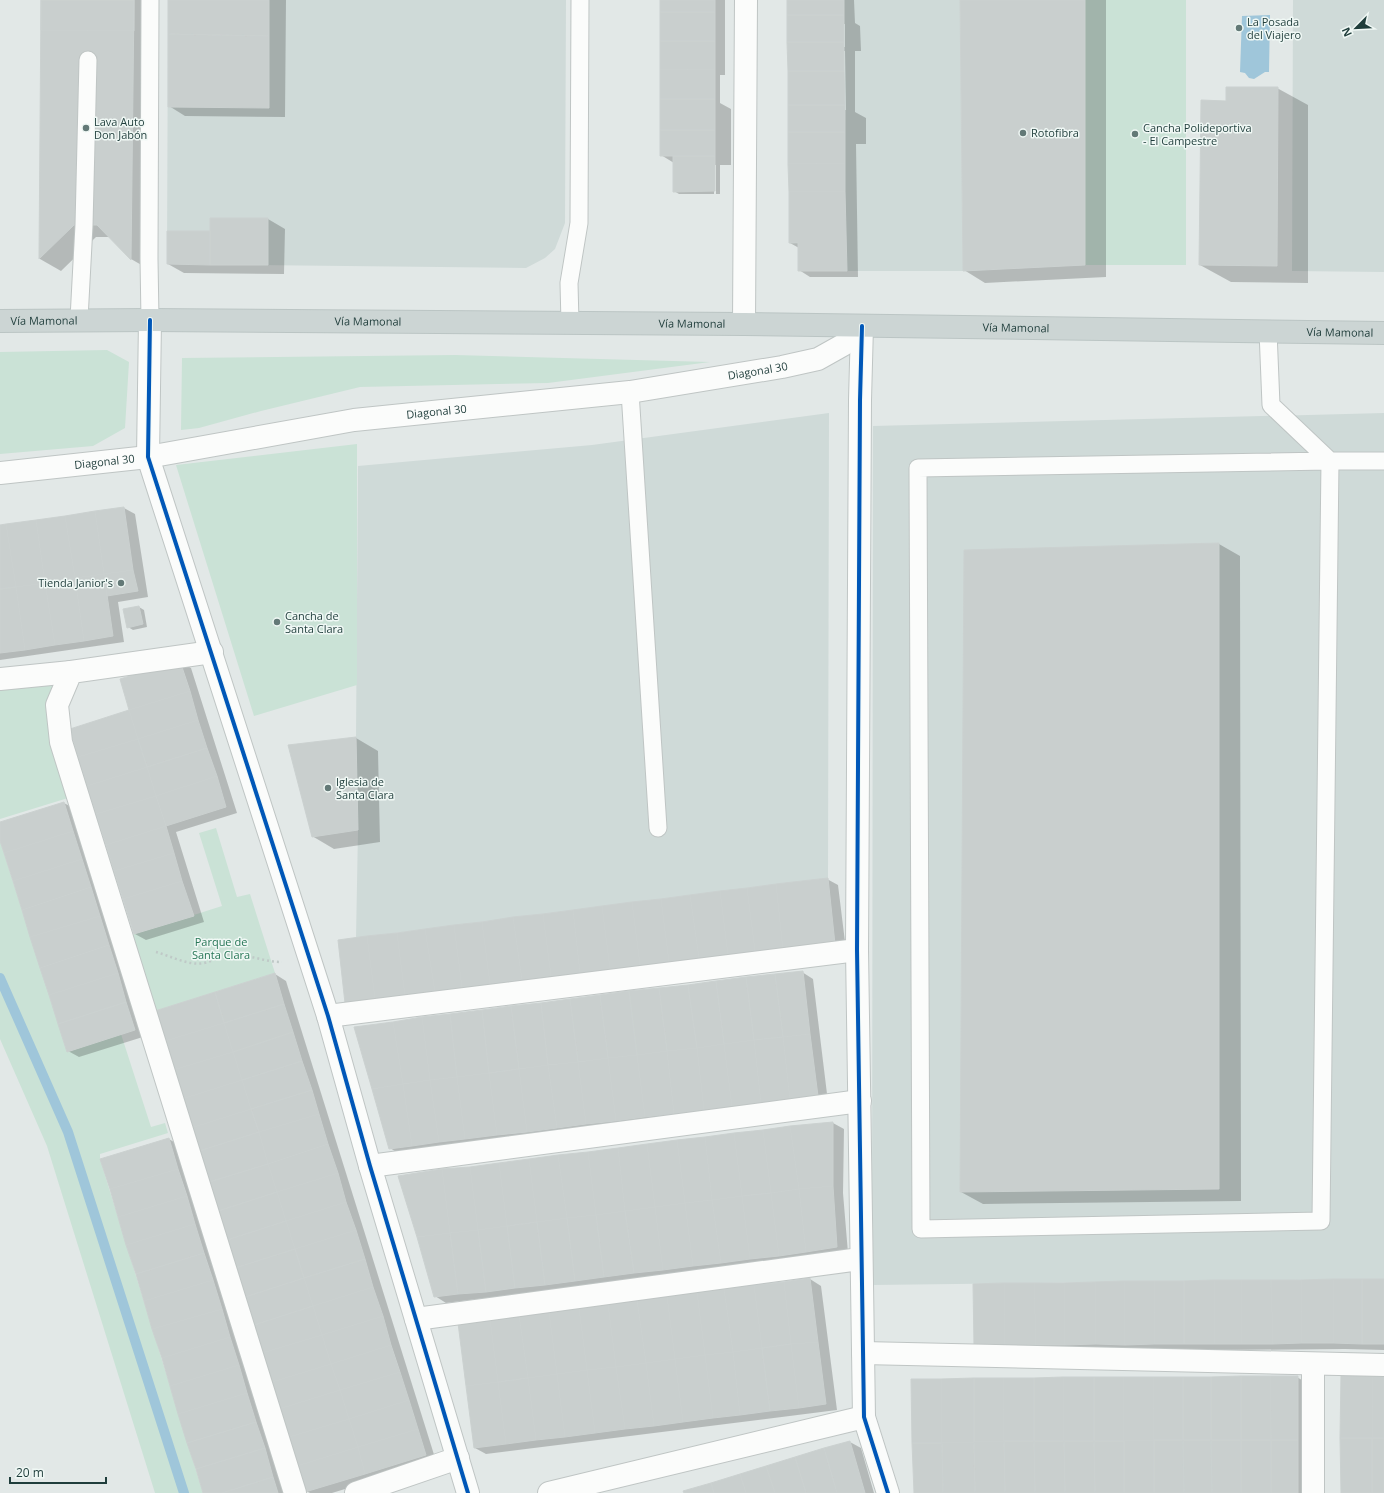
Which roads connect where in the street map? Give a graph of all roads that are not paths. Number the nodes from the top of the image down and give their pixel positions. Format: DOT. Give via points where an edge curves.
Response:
graph roads {
  1 [pos="150,0"];
  2 [pos="580,0"];
  3 [pos="746,0"];
  4 [pos="88,60"];
  5 [pos="79,319"];
  6 [pos="0,320"];
  7 [pos="150,320"];
  8 [pos="570,323"];
  9 [pos="744,324"];
  10 [pos="862,326"];
  11 [pos="1268,331"];
  12 [pos="1384,333"];
  13 [pos="630,392"];
  14 [pos="148,457"];
  15 [pos="1330,461"];
  16 [pos="1384,461"];
  17 [pos="0,473"];
  18 [pos="212,652"];
  19 [pos="71,672"];
  20 [pos="0,679"];
  21 [pos="658,828"];
  22 [pos="857,950"];
  23 [pos="328,1016"];
  24 [pos="860,1101"];
  25 [pos="370,1166"];
  26 [pos="860,1259"];
  27 [pos="416,1319"];
  28 [pos="863,1353"];
  29 [pos="1313,1364"];
  30 [pos="1384,1365"];
  31 [pos="864,1417"];
  32 [pos="458,1458"];
  33 [pos="295,1493"];
  34 [pos="356,1493"];
  35 [pos="468,1493"];
  36 [pos="549,1493"];
  37 [pos="888,1493"];
  38 [pos="1313,1493"];
  1 -- 7 [label="lane"];
  2 -- 8 [label="lane" via="579,223 569,283"];
  3 -- 9 [label="street"];
  4 -- 5 [label="lane"];
  5 -- 6 [label="main road, Vía Mamonal"];
  5 -- 7 [label="main road, Vía Mamonal"];
  7 -- 8 [label="main road, Vía Mamonal"];
  7 -- 14 [label="street"];
  8 -- 9 [label="main road, Vía Mamonal"];
  9 -- 10 [label="main road, Vía Mamonal"];
  10 -- 11 [label="main road, Vía Mamonal"];
  10 -- 13 [label="street, Diagonal 30" via="843,345 818,359"];
  10 -- 22 [label="street"];
  11 -- 12 [label="main road, Vía Mamonal"];
  11 -- 15 [label="lane" via="1271,405"];
  13 -- 14 [label="street, Diagonal 30" via="354,420"];
  13 -- 21 [label="lane"];
  14 -- 17 [label="street, Diagonal 30"];
  14 -- 18 [label="street"];
  15 -- 15 [label="lane" via="918,468 921,1229 1320,1221"];
  15 -- 16 [label="lane"];
  18 -- 19 [label="street"];
  18 -- 23 [label="street"];
  19 -- 20 [label="street"];
  19 -- 33 [label="street" via="57,705 61,742"];
  22 -- 23 [label="street"];
  22 -- 24 [label="street"];
  23 -- 25 [label="street"];
  24 -- 25 [label="street"];
  24 -- 26 [label="street"];
  25 -- 27 [label="street"];
  26 -- 27 [label="street"];
  26 -- 28 [label="street"];
  27 -- 32 [label="street"];
  28 -- 29 [label="street"];
  28 -- 31 [label="street"];
  29 -- 30 [label="street"];
  29 -- 38 [label="street"];
  31 -- 36 [label="street"];
  31 -- 37 [label="street"];
  32 -- 34 [label="street"];
  32 -- 35 [label="street"];
}
